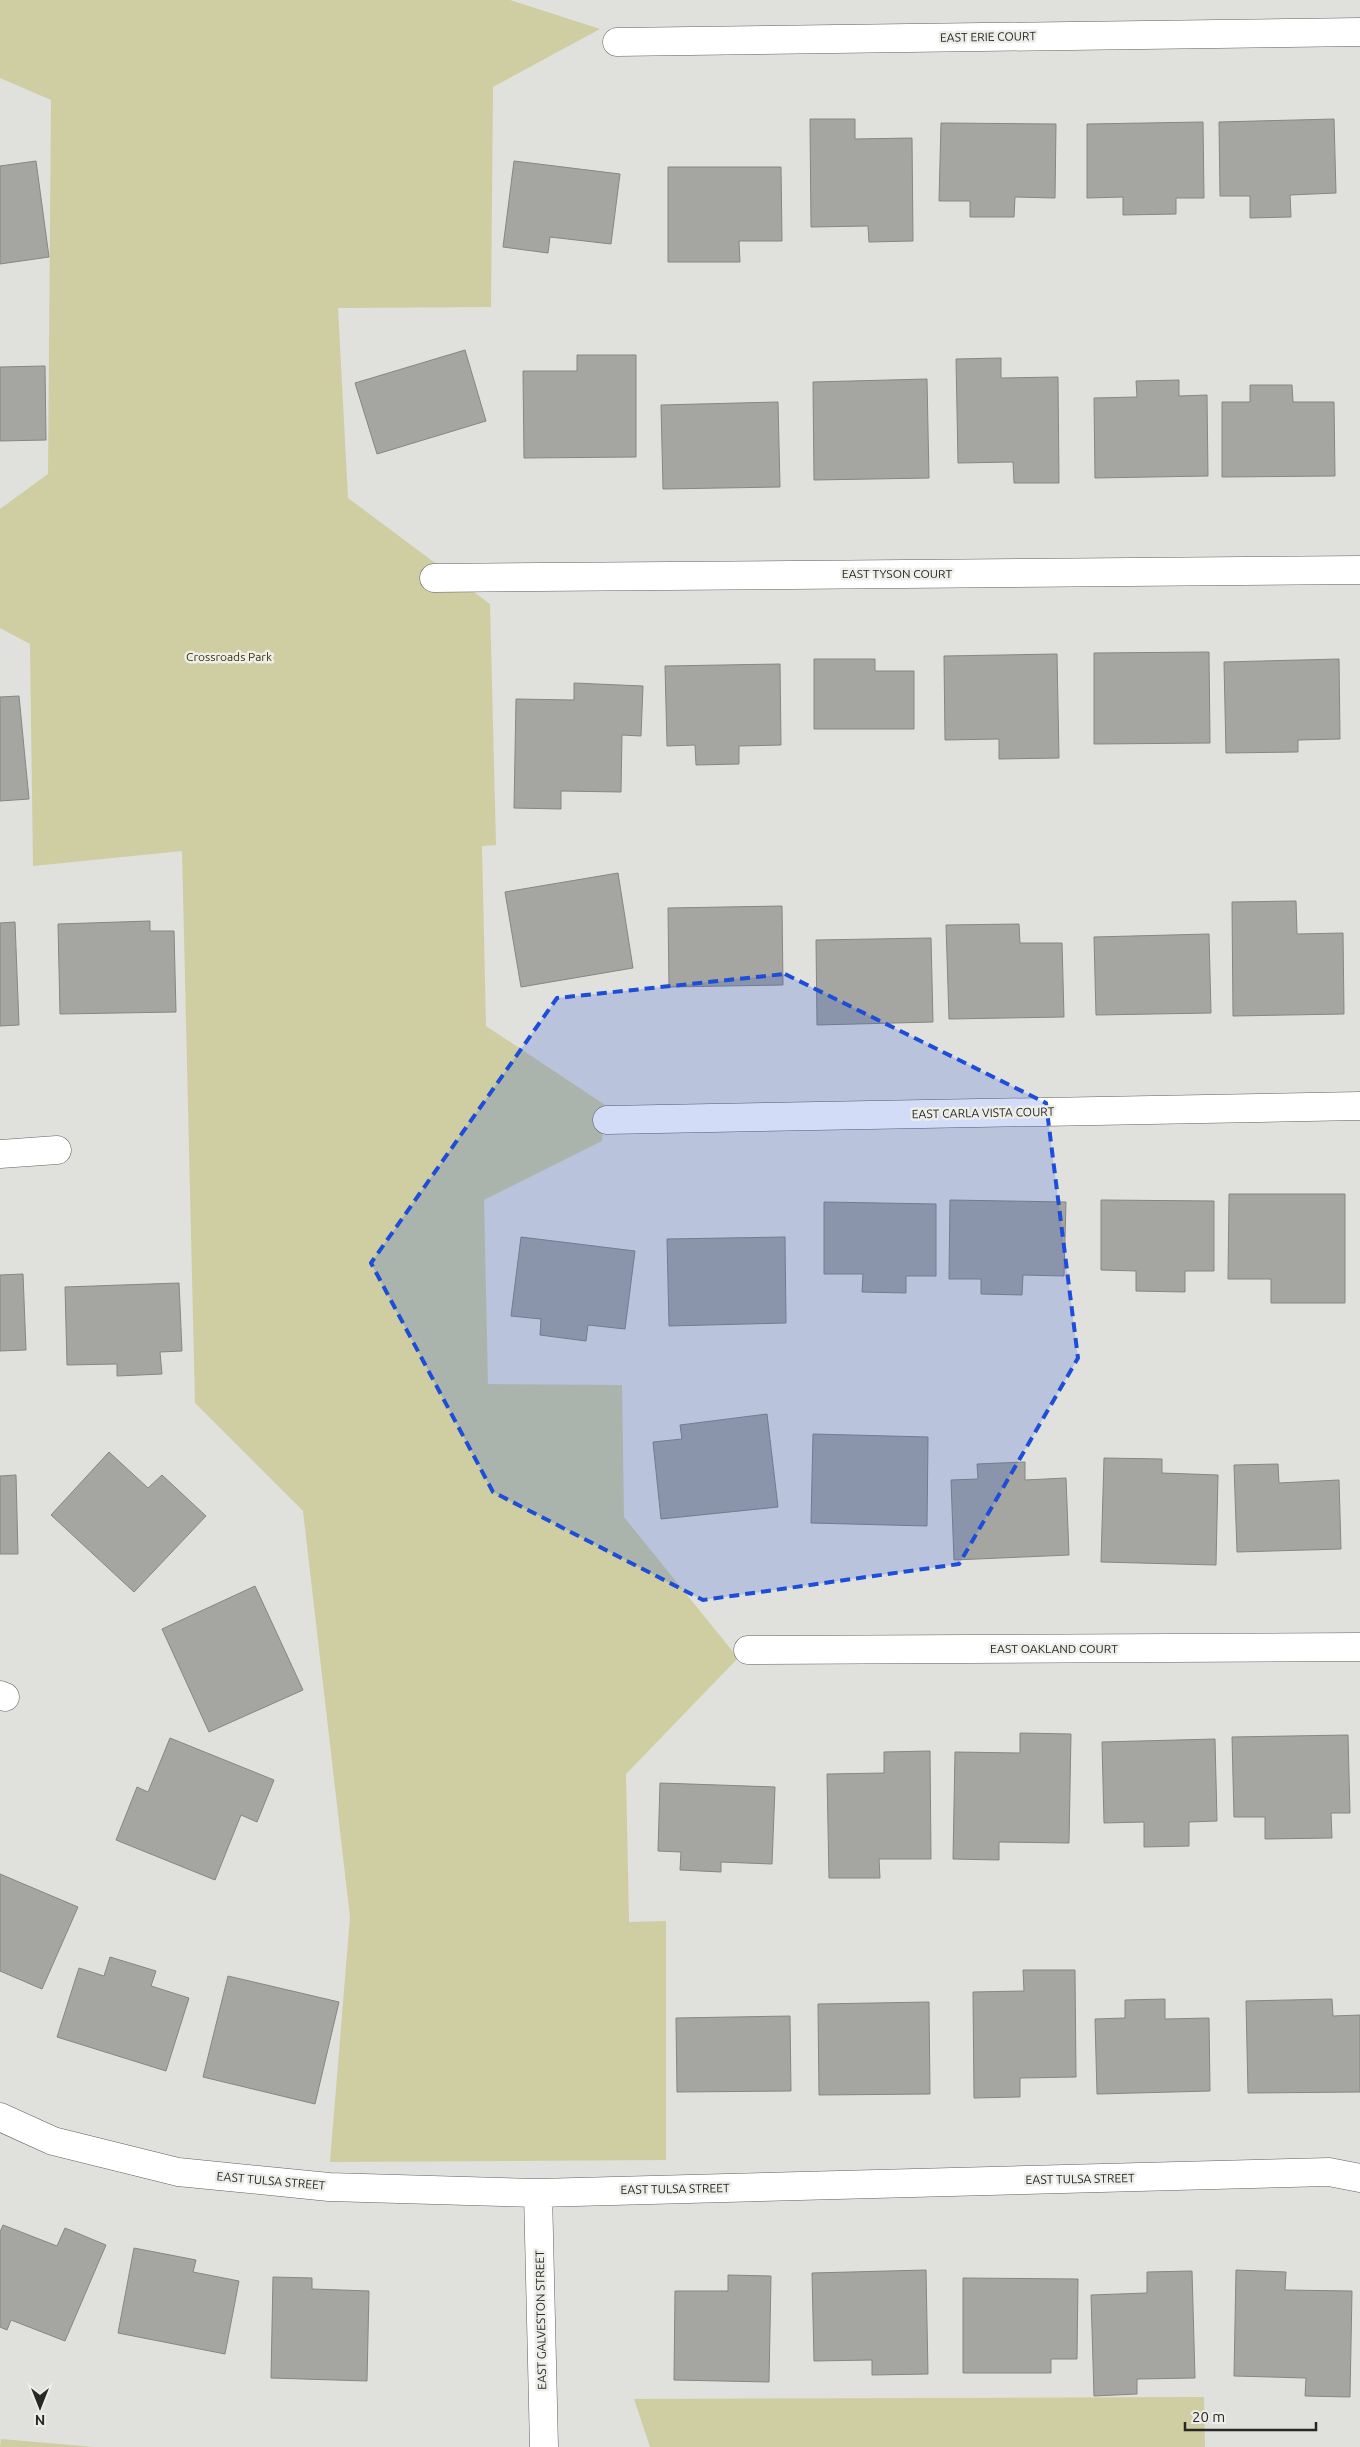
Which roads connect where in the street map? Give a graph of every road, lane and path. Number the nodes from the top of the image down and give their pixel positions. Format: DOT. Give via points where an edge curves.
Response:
graph roads {
  1 [pos="1360,32"];
  2 [pos="617,42"];
  3 [pos="1360,570"];
  4 [pos="434,578"];
  5 [pos="1360,1106"];
  6 [pos="607,1120"];
  7 [pos="57,1150"];
  8 [pos="0,1154"];
  9 [pos="1360,1647"];
  10 [pos="748,1650"];
  11 [pos="0,2117"];
  12 [pos="1360,2178"];
  13 [pos="538,2192"];
  14 [pos="544,2447"];
  1 -- 2 [label="street, EAST ERIE COURT"];
  3 -- 4 [label="street, EAST TYSON COURT"];
  5 -- 6 [label="street, EAST CARLA VISTA COURT"];
  7 -- 8 [label="street"];
  9 -- 10 [label="street, EAST OAKLAND COURT"];
  11 -- 13 [label="street, EAST TULSA STREET" via="52,2141 178,2172 329,2187"];
  12 -- 13 [label="street, EAST TULSA STREET" via="1329,2172"];
  13 -- 14 [label="street, EAST GALVESTON STREET"];
}
